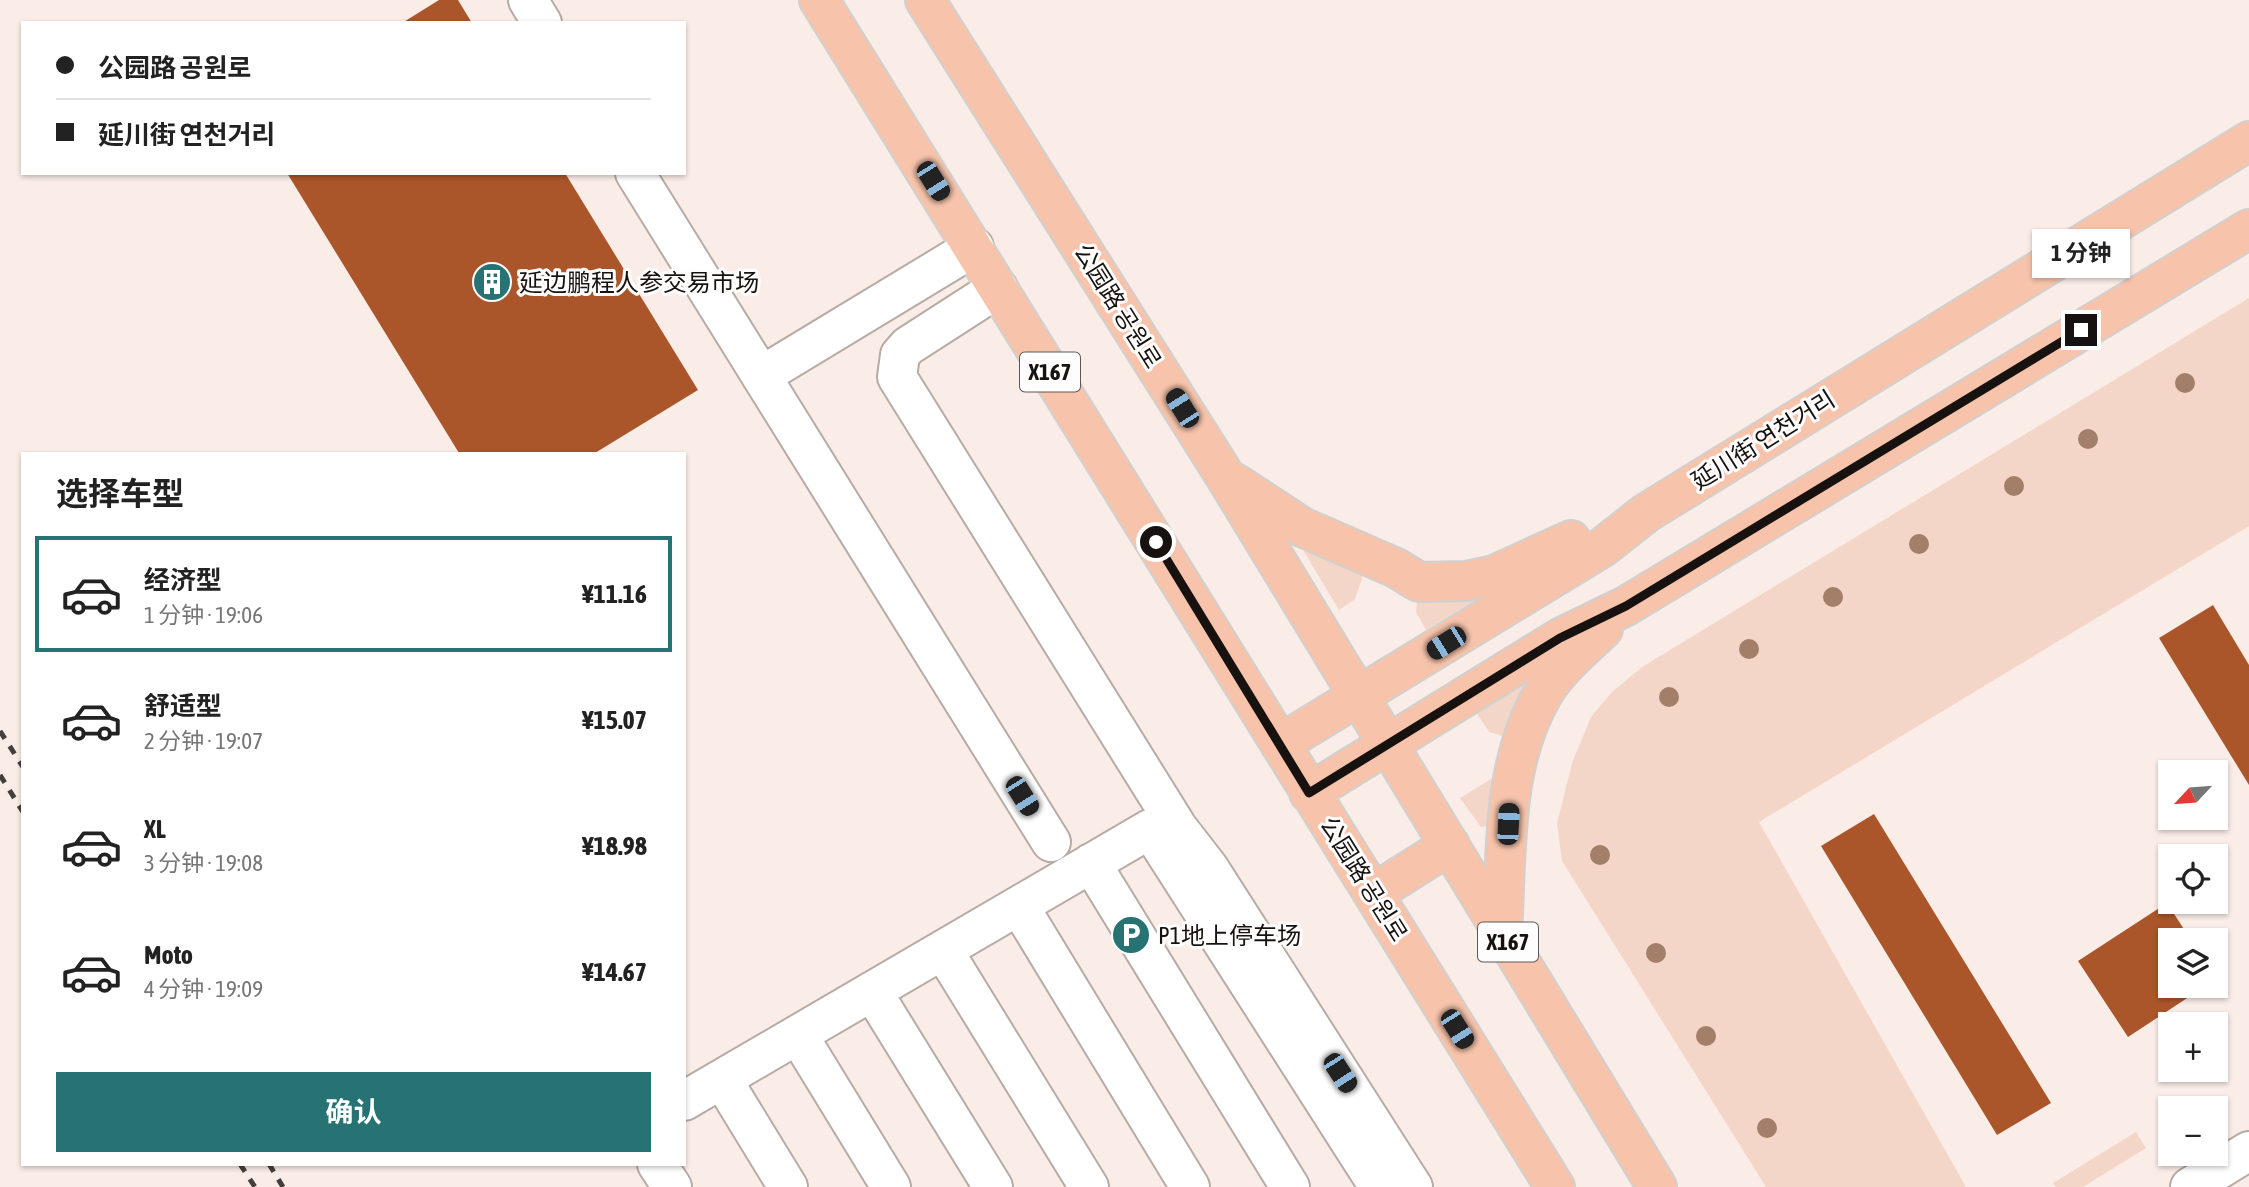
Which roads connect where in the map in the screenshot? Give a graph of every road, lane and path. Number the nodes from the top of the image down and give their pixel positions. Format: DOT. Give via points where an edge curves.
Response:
graph roads {
  1 [pos="528,0"];
  2 [pos="819,0"];
  3 [pos="925,0"];
  4 [pos="541,21"];
  5 [pos="2249,141"];
  6 [pos="636,175"];
  7 [pos="2249,229"];
  8 [pos="974,247"];
  9 [pos="998,288"];
  10 [pos="761,376"];
  11 [pos="1225,476"];
  12 [pos="1646,513"];
  13 [pos="1626,606"];
  14 [pos="1359,697"];
  15 [pos="1387,743"];
  16 [pos="1280,744"];
  17 [pos="1309,793"];
  18 [pos="1051,842"];
  19 [pos="1450,845"];
  20 [pos="1091,863"];
  21 [pos="1374,893"];
  22 [pos="1019,906"];
  23 [pos="1502,933"];
  24 [pos="943,950"];
  25 [pos="872,991"];
  26 [pos="798,1035"];
  27 [pos="722,1079"];
  28 [pos="686,1100"];
  29 [pos="2249,1151"];
  30 [pos="658,1166"];
  31 [pos="672,1187"];
  32 [pos="789,1187"];
  33 [pos="891,1187"];
  34 [pos="993,1187"];
  35 [pos="1089,1187"];
  36 [pos="1190,1187"];
  37 [pos="1290,1187"];
  38 [pos="1379,1187"];
  39 [pos="1413,1187"];
  40 [pos="1555,1187"];
  41 [pos="1657,1187"];
  42 [pos="2190,1187"];
  1 -- 4 [label="street"];
  2 -- 8 [label="main road, 公园路 공원로 / X167"];
  3 -- 11 [label="main road, 公园路 공원로 / X167"];
  5 -- 12 [label="main road, 延川街 연천거리"];
  6 -- 10 [label="street"];
  7 -- 13 [label="main road"];
  8 -- 9 [label="main road, 公园路 공원로 / X167"];
  8 -- 10 [label="street"];
  9 -- 16 [label="main road, 公园路 공원로 / X167"];
  9 -- 39 [label="street" via="908,346 900,355 897,377 1178,828 1209,868"];
  10 -- 18 [label="street"];
  11 -- 12 [label="main road" via="1302,527 1419,582 1494,575 1589,531"];
  11 -- 14 [label="main road, 公园路 공원로 / X167"];
  12 -- 14 [label="main road, 延川街 연천거리" via="1603,547"];
  13 -- 15 [label="main road" via="1560,638"];
  13 -- 23 [label="main road" via="1545,690 1522,736 1509,797"];
  14 -- 15 [label="main road, 公园路 공원로 / X167"];
  14 -- 16 [label="main road, 延川街 연천거리"];
  15 -- 17 [label="main road"];
  15 -- 19 [label="main road, 公园路 공원로 / X167"];
  16 -- 17 [label="main road, 公园路 공원로 / X167"];
  17 -- 21 [label="main road, 公园路 공원로 / X167"];
  19 -- 21 [label="main road"];
  19 -- 23 [label="main road, 公园路 공원로 / X167"];
  20 -- 22 [label="street"];
  20 -- 37 [label="street"];
  20 -- 38 [label="street" via="1150,829"];
  21 -- 40 [label="main road, 公园路 공원로 / X167"];
  22 -- 24 [label="street"];
  22 -- 36 [label="street"];
  23 -- 41 [label="main road, 公园路 공원로 / X167"];
  24 -- 25 [label="street"];
  24 -- 35 [label="street"];
  25 -- 26 [label="street"];
  25 -- 34 [label="street"];
  26 -- 27 [label="street"];
  26 -- 33 [label="street"];
  27 -- 28 [label="street"];
  27 -- 32 [label="street"];
  29 -- 42 [label="street"];
  30 -- 31 [label="street"];
}
